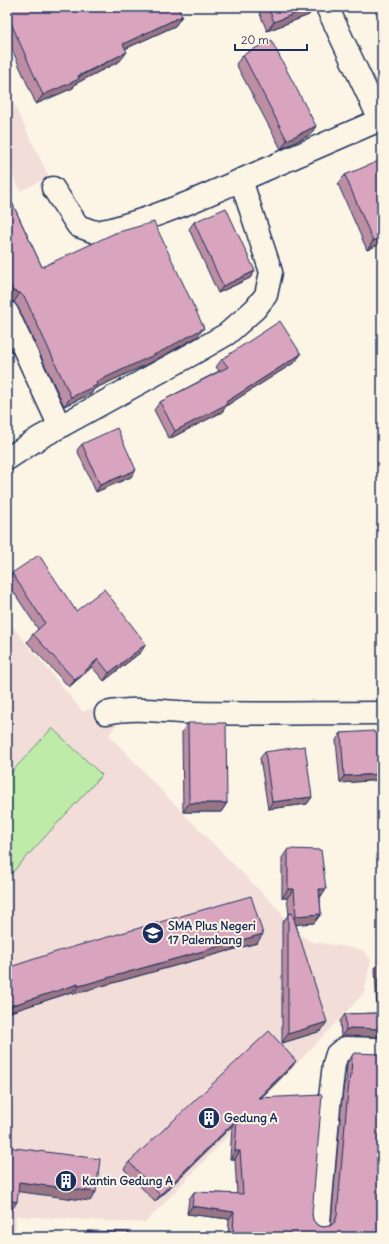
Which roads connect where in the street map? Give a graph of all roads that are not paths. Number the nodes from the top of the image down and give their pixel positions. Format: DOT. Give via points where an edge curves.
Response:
graph roads {
  1 [pos="327,7"];
  2 [pos="381,120"];
  3 [pos="241,180"];
  4 [pos="53,188"];
  5 [pos="7,312"];
  6 [pos="60,427"];
  7 [pos="7,459"];
  8 [pos="106,713"];
  9 [pos="382,713"];
  10 [pos="382,1049"];
  11 [pos="320,1222"];
  1 -- 2 [label="street"];
  2 -- 3 [label="street"];
  3 -- 4 [label="street" via="148,218 95,232 78,226"];
  3 -- 6 [label="street" via="272,272 266,295 255,309 227,334"];
  5 -- 6 [label="street"];
  6 -- 7 [label="street"];
  8 -- 9 [label="street" via="121,710 193,713"];
  10 -- 11 [label="street" via="345,1048 337,1054 329,1107"];
}
